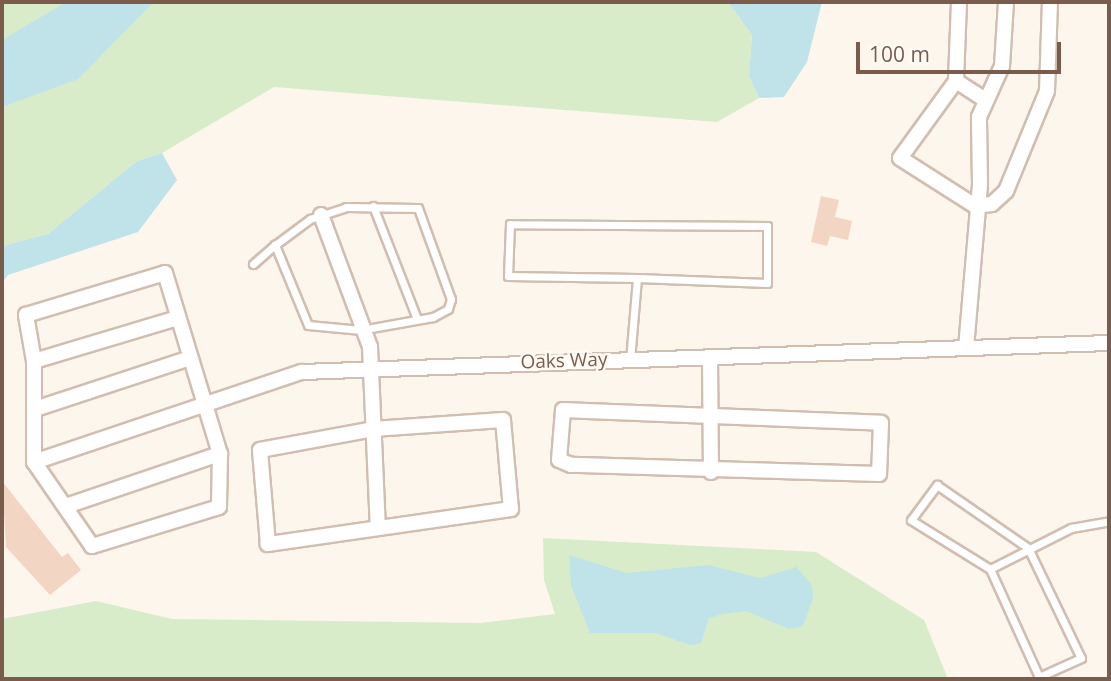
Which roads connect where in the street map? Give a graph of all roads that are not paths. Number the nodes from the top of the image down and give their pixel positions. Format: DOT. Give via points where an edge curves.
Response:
graph roads {
  1 [pos="959,2"];
  2 [pos="1006,2"];
  3 [pos="1049,2"];
  4 [pos="956,80"];
  5 [pos="984,99"];
  6 [pos="373,206"];
  7 [pos="975,206"];
  8 [pos="321,215"];
  9 [pos="275,245"];
  10 [pos="253,264"];
  11 [pos="637,278"];
  12 [pos="177,318"];
  13 [pos="417,319"];
  14 [pos="361,330"];
  15 [pos="1109,343"];
  16 [pos="966,348"];
  17 [pos="190,358"];
  18 [pos="710,358"];
  19 [pos="630,360"];
  20 [pos="34,361"];
  21 [pos="368,367"];
  22 [pos="209,406"];
  23 [pos="35,409"];
  24 [pos="713,417"];
  25 [pos="373,429"];
  26 [pos="220,454"];
  27 [pos="34,462"];
  28 [pos="711,472"];
  29 [pos="66,506"];
  30 [pos="1109,520"];
  31 [pos="378,527"];
  32 [pos="1028,548"];
  33 [pos="990,569"];
  1 -- 4 [label="street"];
  2 -- 5 [label="street" via="1002,66"];
  3 -- 7 [label="street" via="1046,91 1006,191 992,204"];
  4 -- 5 [label="street"];
  4 -- 7 [label="street" via="900,158"];
  5 -- 7 [label="street"];
  6 -- 8 [label="lane"];
  6 -- 13 [label="lane"];
  6 -- 13 [label="lane" via="418,208 446,278 451,299 448,309"];
  7 -- 16 [label="street"];
  8 -- 9 [label="lane"];
  8 -- 14 [label="street"];
  9 -- 10 [label="lane"];
  9 -- 14 [label="lane" via="308,325"];
  11 -- 11 [label="lane" via="767,283 767,226 510,224 508,276"];
  11 -- 19 [label="lane"];
  12 -- 17 [label="street"];
  12 -- 20 [label="street"];
  12 -- 20 [label="street" via="165,273 26,315"];
  13 -- 14 [label="lane"];
  14 -- 21 [label="street" via="370,346"];
  15 -- 16 [label="street, Oaks Way"];
  16 -- 18 [label="street, Oaks Way"];
  17 -- 22 [label="street"];
  17 -- 23 [label="street"];
  18 -- 19 [label="street, Oaks Way"];
  18 -- 24 [label="street"];
  19 -- 21 [label="street, Oaks Way"];
  20 -- 23 [label="street"];
  21 -- 22 [label="street, Oaks Way" via="302,372"];
  21 -- 25 [label="street"];
  22 -- 26 [label="street"];
  22 -- 27 [label="street, Oaks Way"];
  23 -- 27 [label="street"];
  24 -- 28 [label="street"];
  24 -- 28 [label="street" via="563,411 559,460"];
  24 -- 28 [label="street" via="881,423 879,474"];
  25 -- 31 [label="street"];
  25 -- 31 [label="street" via="260,450 268,544"];
  25 -- 31 [label="street" via="503,420 511,509"];
  26 -- 29 [label="street"];
  26 -- 29 [label="street" via="219,507 92,546"];
  27 -- 29 [label="street"];
  30 -- 32 [label="lane" via="1071,528"];
  32 -- 33 [label="lane"];
  32 -- 33 [label="lane" via="937,485 911,520"];
  32 -- 33 [label="lane" via="1081,658 1039,677"];
}
